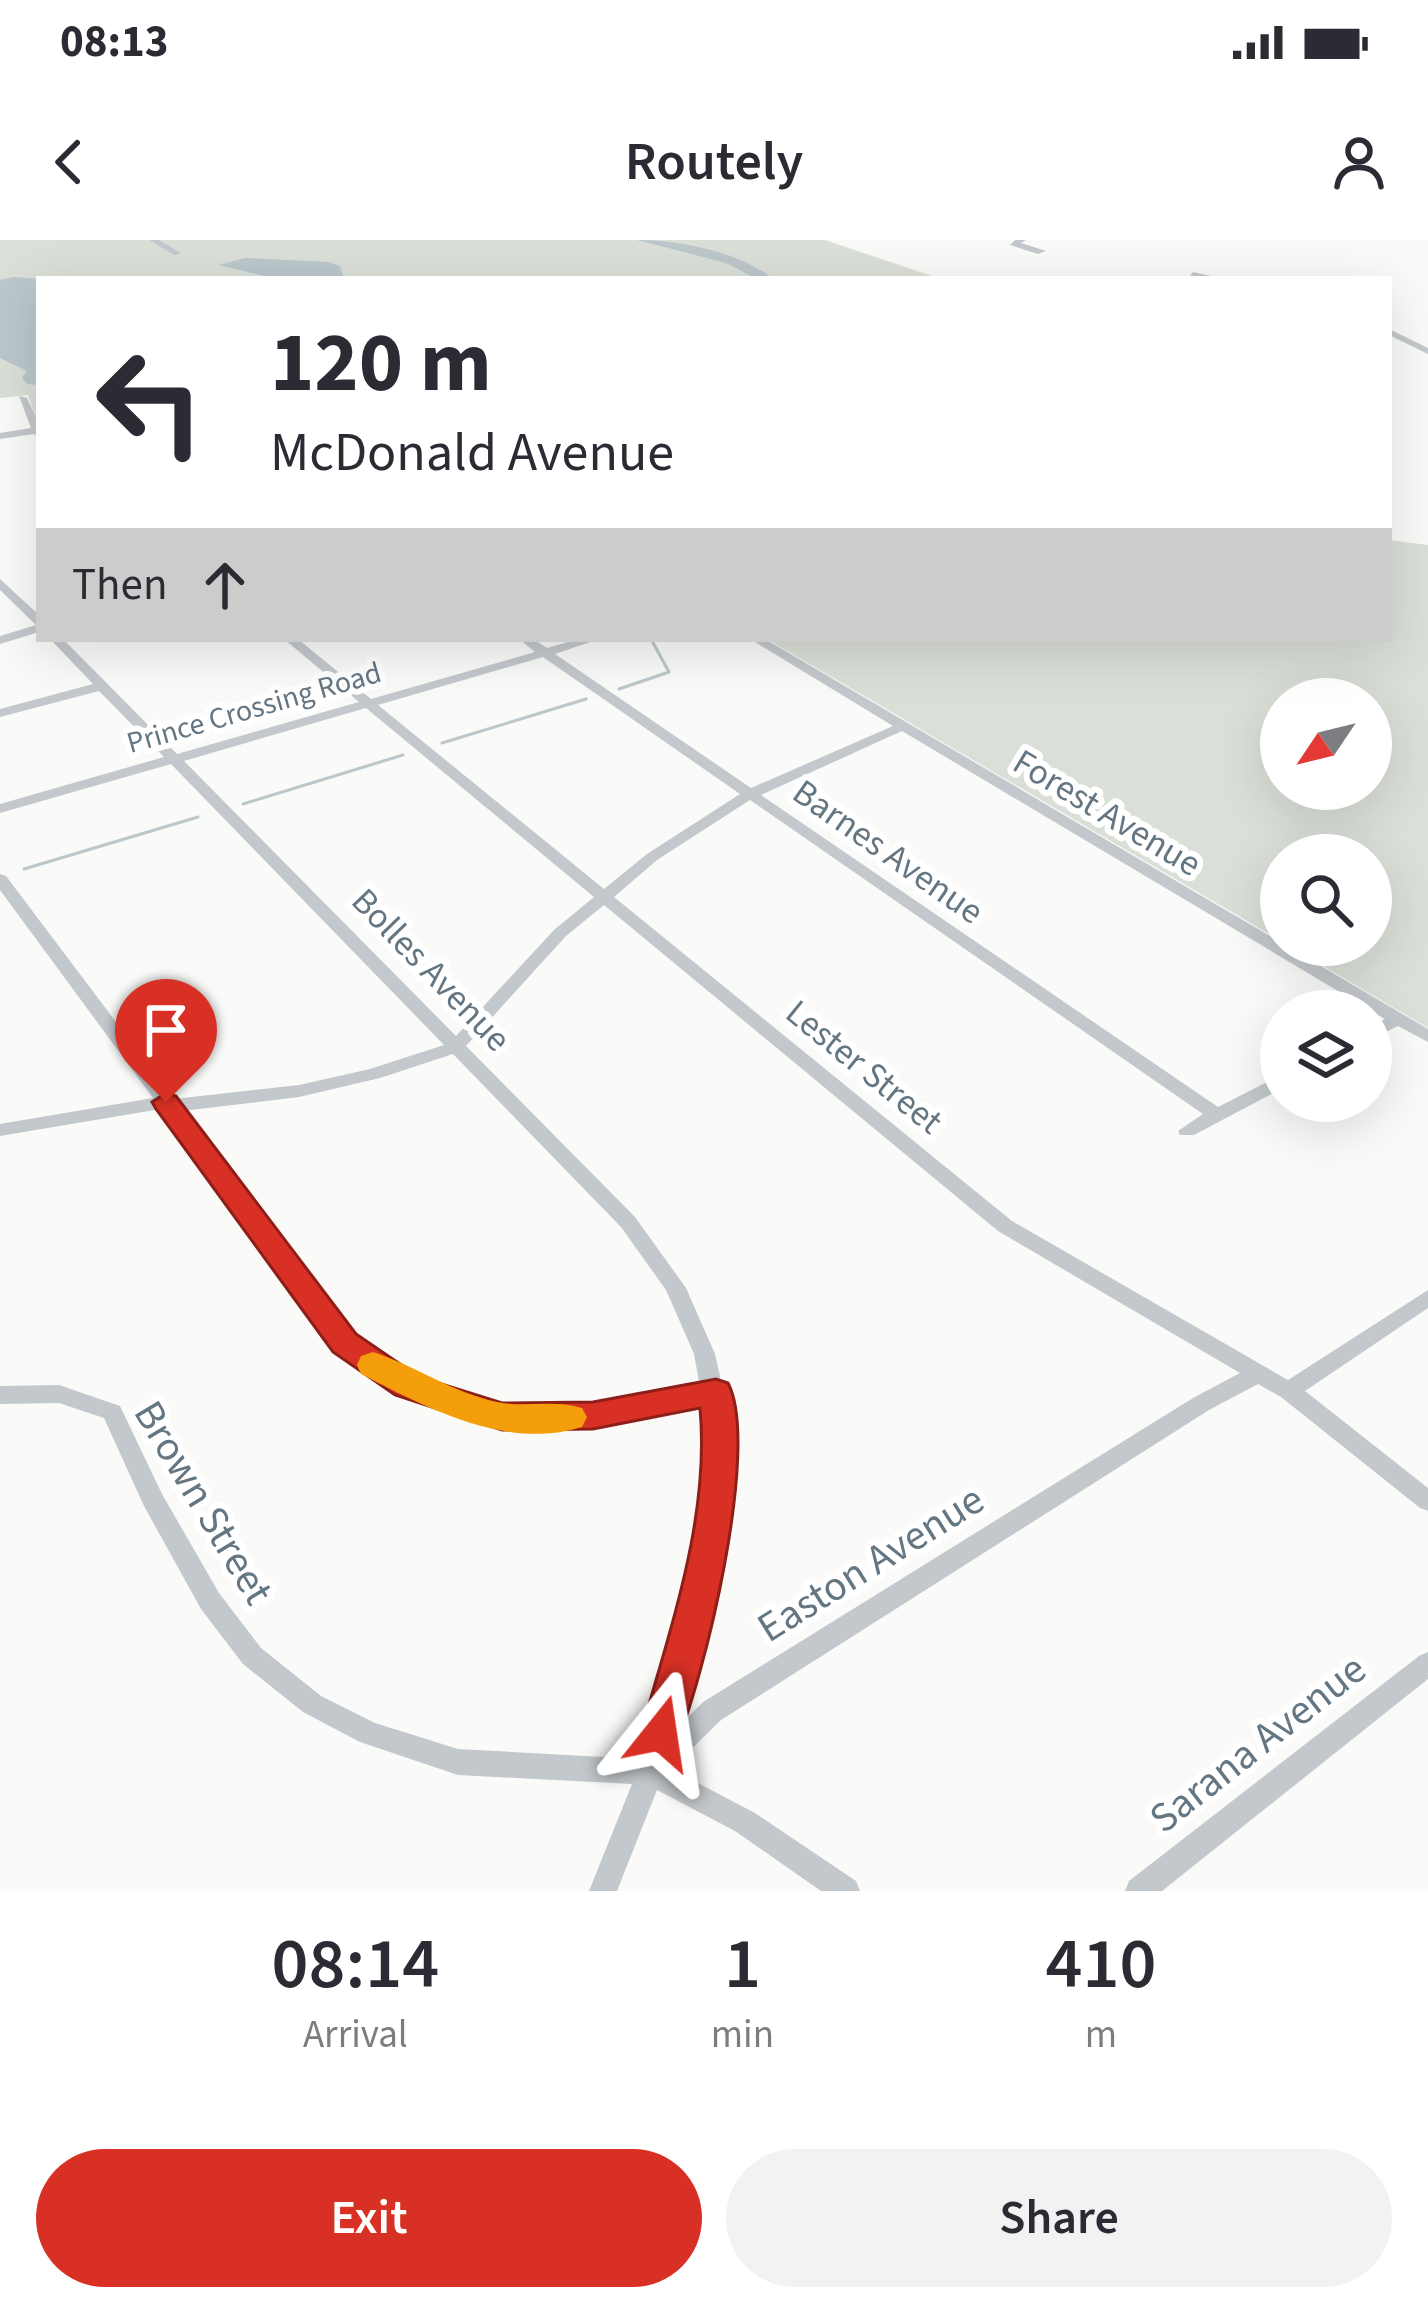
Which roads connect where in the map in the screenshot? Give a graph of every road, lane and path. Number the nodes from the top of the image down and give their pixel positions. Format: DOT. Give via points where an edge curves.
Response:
graph roads {
  1 [pos="153,240"];
  2 [pos="1022,240"];
  3 [pos="1078,240"];
  4 [pos="1117,240"];
  5 [pos="1038,252"];
  6 [pos="177,254"];
  7 [pos="1193,274"];
  8 [pos="1201,276"];
  9 [pos="1392,333"];
  10 [pos="1428,351"];
  11 [pos="22,398"];
  12 [pos="36,433"];
  13 [pos="0,436"];
  14 [pos="0,583"];
  15 [pos="36,622"];
  16 [pos="36,626"];
  17 [pos="0,640"];
  18 [pos="59,642"];
  19 [pos="294,642"];
  20 [pos="529,642"];
  21 [pos="583,642"];
  22 [pos="761,642"];
  23 [pos="545,653"];
  24 [pos="102,686"];
  25 [pos="369,703"];
  26 [pos="0,713"];
  27 [pos="903,726"];
  28 [pos="174,759"];
  29 [pos="750,794"];
  30 [pos="0,809"];
  31 [pos="0,879"];
  32 [pos="602,895"];
  33 [pos="1398,1019"];
  34 [pos="1392,1022"];
  35 [pos="1428,1037"];
  36 [pos="456,1047"];
  37 [pos="1260,1092"];
  38 [pos="167,1104"];
  39 [pos="1217,1115"];
  40 [pos="0,1130"];
  41 [pos="1187,1131"];
  42 [pos="1428,1298"];
  43 [pos="1256,1375"];
  44 [pos="715,1386"];
  45 [pos="1288,1391"];
  46 [pos="0,1395"];
  47 [pos="1428,1501"];
  48 [pos="1428,1664"];
  49 [pos="650,1772"];
  50 [pos="603,1891"];
  51 [pos="846,1891"];
  52 [pos="1139,1891"];
  1 -- 6 [label="street"];
  2 -- 5 [label="street" via="1013,243"];
  3 -- 4 [label="street"];
  7 -- 8 [label="street"];
  9 -- 10 [label="street"];
  11 -- 12 [label="street"];
  12 -- 13 [label="street"];
  14 -- 15 [label="street"];
  16 -- 17 [label="street"];
  18 -- 24 [label="street, Bolles Avenue"];
  19 -- 25 [label="street, Lester Street"];
  20 -- 23 [label="street, Barnes Avenue"];
  21 -- 23 [label="street, Prince Crossing Road"];
  22 -- 27 [label="street, Forest Avenue"];
  23 -- 25 [label="street, Prince Crossing Road"];
  23 -- 29 [label="street, Barnes Avenue"];
  24 -- 26 [label="street"];
  24 -- 28 [label="street, Bolles Avenue"];
  25 -- 28 [label="street, Prince Crossing Road"];
  25 -- 32 [label="street, Lester Street"];
  27 -- 29 [label="street"];
  27 -- 33 [label="street, Forest Avenue"];
  28 -- 30 [label="street, Prince Crossing Road"];
  28 -- 36 [label="street, Bolles Avenue"];
  29 -- 32 [label="street"];
  29 -- 39 [label="street, Barnes Avenue"];
  31 -- 38 [label="street"];
  32 -- 36 [label="street"];
  32 -- 43 [label="street, Lester Street" via="1005,1226"];
  33 -- 34 [label="street"];
  33 -- 35 [label="street, Forest Avenue"];
  36 -- 38 [label="street" via="332,1084"];
  36 -- 44 [label="street, Bolles Avenue" via="651,1247 692,1315"];
  37 -- 39 [label="street"];
  38 -- 40 [label="street"];
  38 -- 44 [label="street" via="344,1343 384,1372 443,1401 502,1417 607,1414"];
  39 -- 41 [label="street"];
  42 -- 45 [label="street"];
  43 -- 45 [label="street, Lester Street"];
  43 -- 49 [label="street, Easton Avenue" via="755,1682"];
  44 -- 49 [label="street, Bolles Avenue" via="715,1513"];
  45 -- 47 [label="street, Lester Street"];
  46 -- 49 [label="street, Brown Street" via="59,1394 112,1412 210,1601 252,1656 312,1704 458,1762"];
  48 -- 52 [label="street, Sarana Avenue"];
  49 -- 50 [label="street, Easton Avenue"];
  49 -- 51 [label="street, Brown Street" via="745,1822"];
}
